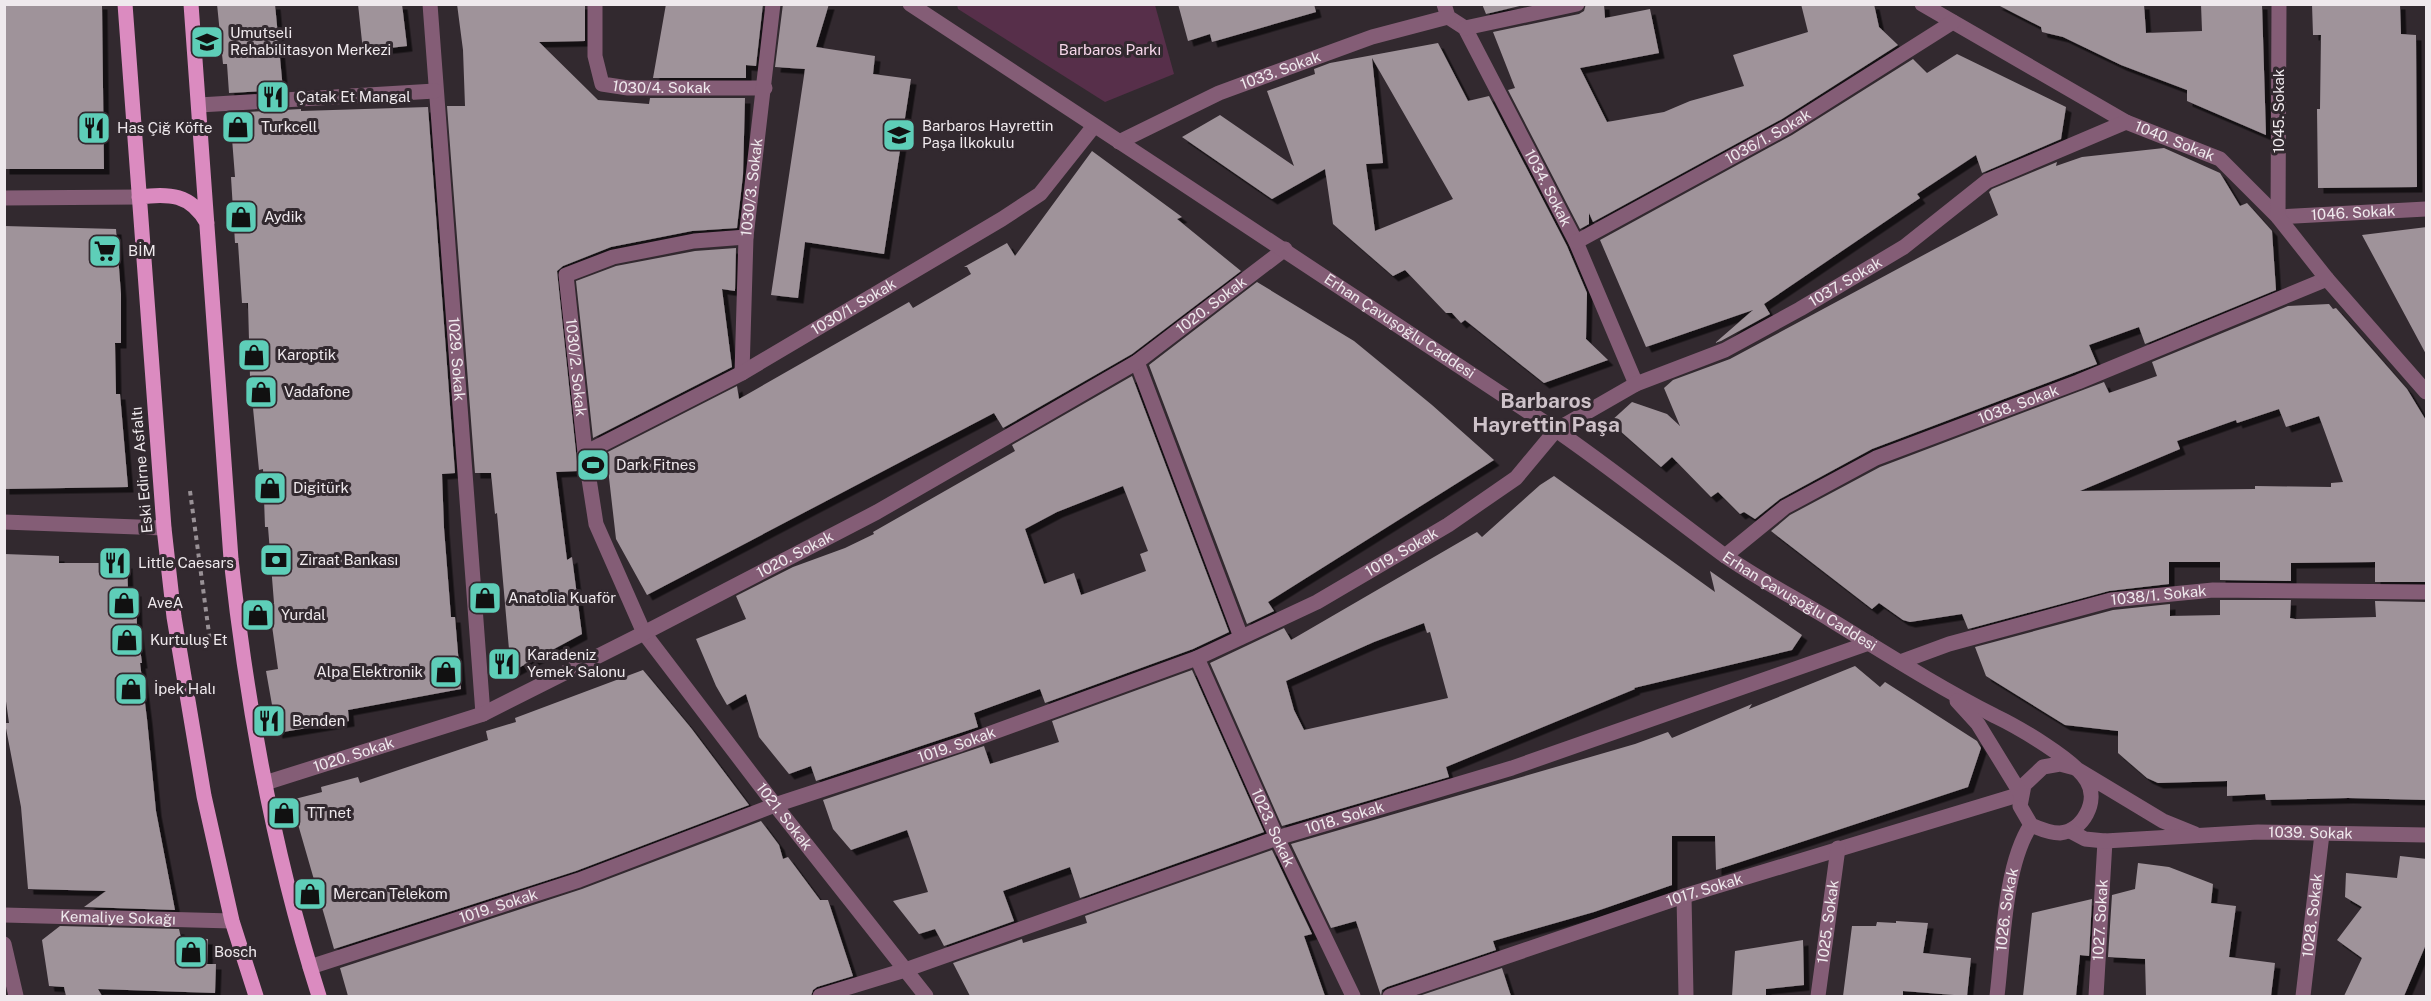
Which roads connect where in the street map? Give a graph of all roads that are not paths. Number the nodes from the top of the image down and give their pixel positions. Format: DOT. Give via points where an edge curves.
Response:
graph roads {
  1 [pos="124,4"];
  2 [pos="191,4"];
  3 [pos="430,4"];
  4 [pos="595,4"];
  5 [pos="773,4"];
  6 [pos="910,4"];
  7 [pos="1577,4"];
  8 [pos="1922,4"];
  9 [pos="2279,4"];
  10 [pos="1446,11"];
  11 [pos="1953,22"];
  12 [pos="1464,28"];
  13 [pos="765,88"];
  14 [pos="435,92"];
  15 [pos="198,105"];
  16 [pos="2126,122"];
  17 [pos="1094,126"];
  18 [pos="1119,142"];
  19 [pos="139,197"];
  20 [pos="4,198"];
  21 [pos="2427,209"];
  22 [pos="2278,216"];
  23 [pos="207,223"];
  24 [pos="746,237"];
  25 [pos="1576,242"];
  26 [pos="1285,249"];
  27 [pos="2327,279"];
  28 [pos="1137,362"];
  29 [pos="742,373"];
  30 [pos="1636,384"];
  31 [pos="2427,392"];
  32 [pos="1556,430"];
  33 [pos="585,453"];
  34 [pos="4,522"];
  35 [pos="164,528"];
  36 [pos="1725,556"];
  37 [pos="2427,592"];
  38 [pos="644,633"];
  39 [pos="1241,637"];
  40 [pos="1869,643"];
  41 [pos="1197,658"];
  42 [pos="1900,662"];
  43 [pos="1948,693"];
  44 [pos="483,714"];
  45 [pos="2075,768"];
  46 [pos="265,783"];
  47 [pos="2020,794"];
  48 [pos="775,805"];
  49 [pos="2031,825"];
  50 [pos="2070,831"];
  51 [pos="2195,834"];
  52 [pos="2322,834"];
  53 [pos="2427,835"];
  54 [pos="1276,838"];
  55 [pos="2105,841"];
  56 [pos="1838,848"];
  57 [pos="1684,896"];
  58 [pos="4,915"];
  59 [pos="232,921"];
  60 [pos="4,944"];
  61 [pos="310,967"];
  62 [pos="905,970"];
  63 [pos="16,996"];
  64 [pos="256,996"];
  65 [pos="319,996"];
  66 [pos="820,996"];
  67 [pos="926,996"];
  68 [pos="1353,996"];
  69 [pos="1390,996"];
  70 [pos="1686,996"];
  71 [pos="1818,996"];
  72 [pos="1997,996"];
  73 [pos="2096,996"];
  74 [pos="2303,996"];
  1 -- 19 [label="main road, Eski Edirne Asfaltı"];
  2 -- 15 [label="main road"];
  3 -- 14 [label="street, 1029. Sokak"];
  4 -- 13 [label="street, 1030/4. Sokak" via="595,56 602,84 628,88"];
  5 -- 13 [label="street, 1030/3. Sokak"];
  6 -- 17 [label="street, Erhan Çavuşoğlu Caddesi"];
  7 -- 12 [label="street"];
  8 -- 11 [label="street, 1040. Sokak"];
  9 -- 22 [label="street, 1045. Sokak"];
  10 -- 12 [label="street, 1034. Sokak"];
  10 -- 18 [label="street, 1033. Sokak" via="1219,93"];
  11 -- 16 [label="street, 1040. Sokak"];
  11 -- 25 [label="street, 1036/1. Sokak" via="1787,128"];
  12 -- 25 [label="street, 1034. Sokak"];
  13 -- 24 [label="street, 1030/3. Sokak"];
  14 -- 15 [label="street"];
  14 -- 44 [label="street, 1029. Sokak"];
  15 -- 23 [label="main road"];
  16 -- 22 [label="street, 1040. Sokak" via="2220,159"];
  16 -- 30 [label="street, 1037. Sokak" via="1987,182 1904,247 1800,309 1725,350"];
  17 -- 18 [label="street, Erhan Çavuşoğlu Caddesi"];
  17 -- 29 [label="street, 1030/1. Sokak" via="1040,194"];
  18 -- 26 [label="street, Erhan Çavuşoğlu Caddesi"];
  19 -- 20 [label="street"];
  19 -- 23 [label="main road" via="165,195 189,201"];
  19 -- 35 [label="main road, Eski Edirne Asfaltı"];
  21 -- 22 [label="street, 1046. Sokak"];
  22 -- 27 [label="street, 1040. Sokak"];
  23 -- 46 [label="main road" via="231,559"];
  24 -- 29 [label="street, 1030/3. Sokak"];
  24 -- 33 [label="street, 1030/2. Sokak" via="694,241 613,257 566,275"];
  25 -- 30 [label="street, 1034. Sokak"];
  26 -- 28 [label="street, 1020. Sokak"];
  26 -- 32 [label="street, Erhan Çavuşoğlu Caddesi"];
  27 -- 31 [label="street, 1040. Sokak"];
  27 -- 36 [label="street, 1038. Sokak" via="2078,382 1876,458 1785,507"];
  28 -- 38 [label="street, 1020. Sokak" via="877,512"];
  28 -- 39 [label="street"];
  29 -- 33 [label="street, 1030/1. Sokak"];
  30 -- 32 [label="street, 1037. Sokak"];
  32 -- 36 [label="street, Erhan Çavuşoğlu Caddesi"];
  32 -- 39 [label="street, 1019. Sokak" via="1516,478 1448,525 1317,602"];
  33 -- 38 [label="street, 1030/2. Sokak" via="596,524"];
  34 -- 35 [label="street"];
  35 -- 59 [label="main road, Eski Edirne Asfaltı" via="178,646 204,796"];
  36 -- 40 [label="street, Erhan Çavuşoğlu Caddesi"];
  37 -- 42 [label="street, 1038/1. Sokak" via="2213,590 2111,600 1960,641"];
  38 -- 44 [label="street, 1020. Sokak"];
  38 -- 48 [label="street, 1021. Sokak"];
  39 -- 41 [label="street, 1019. Sokak"];
  40 -- 42 [label="street, Erhan Çavuşoğlu Caddesi"];
  40 -- 54 [label="street, 1018. Sokak" via="1512,768"];
  41 -- 48 [label="street, 1019. Sokak" via="961,744"];
  41 -- 54 [label="street, 1023. Sokak"];
  42 -- 43 [label="street, Erhan Çavuşoğlu Caddesi"];
  43 -- 45 [label="street" via="2022,731"];
  43 -- 47 [label="street" via="1978,723"];
  44 -- 46 [label="street, 1020. Sokak"];
  45 -- 47 [label="street" via="2060,764 2043,767"];
  45 -- 50 [label="street" via="2087,779 2092,795 2088,812"];
  45 -- 51 [label="street" via="2163,821"];
  46 -- 61 [label="main road" via="285,878"];
  47 -- 49 [label="street" via="2020,806"];
  47 -- 56 [label="street, 1017. Sokak"];
  48 -- 61 [label="street, 1019. Sokak" via="579,880"];
  48 -- 62 [label="street, 1021. Sokak"];
  49 -- 50 [label="street" via="2057,833"];
  49 -- 72 [label="street, 1026. Sokak" via="2018,851 2009,895"];
  50 -- 55 [label="street, 1039. Sokak" via="2085,839"];
  51 -- 52 [label="street, 1039. Sokak"];
  51 -- 55 [label="street, 1039. Sokak"];
  52 -- 53 [label="street, 1039. Sokak"];
  52 -- 74 [label="street, 1028. Sokak"];
  54 -- 62 [label="street, 1018. Sokak"];
  54 -- 68 [label="street, 1023. Sokak"];
  55 -- 73 [label="street, 1027. Sokak"];
  56 -- 57 [label="street, 1017. Sokak"];
  56 -- 71 [label="street, 1025. Sokak"];
  57 -- 69 [label="street, 1017. Sokak"];
  57 -- 70 [label="street"];
  58 -- 59 [label="street, Kemaliye Sokağı"];
  59 -- 64 [label="main road, Eski Edirne Asfaltı"];
  60 -- 63 [label="street"];
  61 -- 65 [label="main road"];
  62 -- 66 [label="street, 1018. Sokak"];
  62 -- 67 [label="street, 1021. Sokak"];
}
